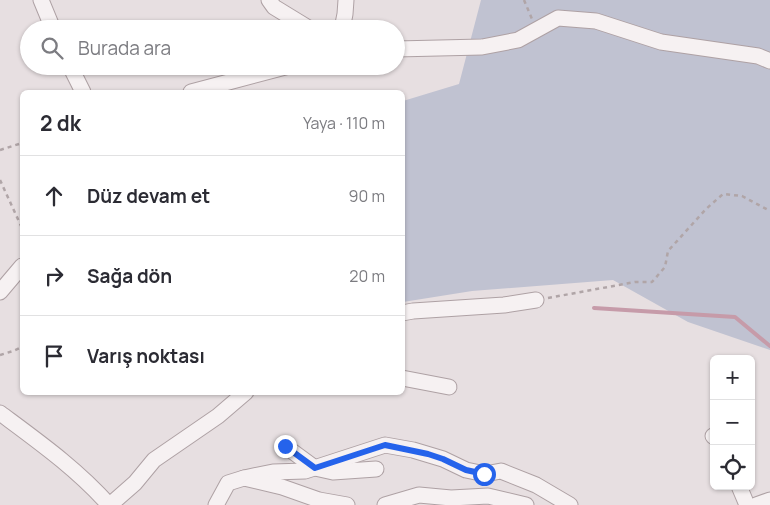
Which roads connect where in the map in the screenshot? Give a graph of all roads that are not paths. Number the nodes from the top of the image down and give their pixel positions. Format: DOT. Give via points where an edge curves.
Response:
graph roads {
  1 [pos="40,0"];
  2 [pos="269,0"];
  3 [pos="346,0"];
  4 [pos="49,20"];
  5 [pos="295,20"];
  6 [pos="344,20"];
  7 [pos="405,49"];
  8 [pos="770,61"];
  9 [pos="74,75"];
  10 [pos="255,75"];
  11 [pos="82,90"];
  12 [pos="199,90"];
  13 [pos="20,268"];
  14 [pos="0,292"];
  15 [pos="536,300"];
  16 [pos="405,312"];
  17 [pos="405,378"];
  18 [pos="450,386"];
  19 [pos="242,395"];
  20 [pos="0,413"];
  21 [pos="285,446"];
  22 [pos="315,468"];
  23 [pos="376,469"];
  24 [pos="244,478"];
  25 [pos="741,490"];
  26 [pos="770,500"];
  27 [pos="461,502"];
  28 [pos="110,505"];
  29 [pos="216,505"];
  30 [pos="348,505"];
  31 [pos="386,505"];
  32 [pos="526,505"];
  33 [pos="570,505"];
  34 [pos="748,505"];
  35 [pos="756,505"];
  1 -- 4 [label="street"];
  2 -- 5 [label="street" via="274,7"];
  3 -- 6 [label="street"];
  7 -- 8 [label="street" via="482,47 518,40 558,18 596,21 662,42 758,56"];
  9 -- 11 [label="street"];
  10 -- 12 [label="street"];
  13 -- 14 [label="street"];
  15 -- 16 [label="street"];
  17 -- 18 [label="street"];
  19 -- 28 [label="street" via="154,460 135,484"];
  20 -- 28 [label="street" via="61,458"];
  21 -- 22 [label="street"];
  22 -- 23 [label="street" via="334,472"];
  22 -- 24 [label="street"];
  22 -- 33 [label="street" via="385,445 443,459 466,470 484,474 501,471 536,485"];
  24 -- 29 [label="street" via="228,483"];
  24 -- 30 [label="street"];
  25 -- 34 [label="street"];
  26 -- 35 [label="street"];
  27 -- 31 [label="street" via="419,495"];
  27 -- 32 [label="street" via="488,496"];
}
